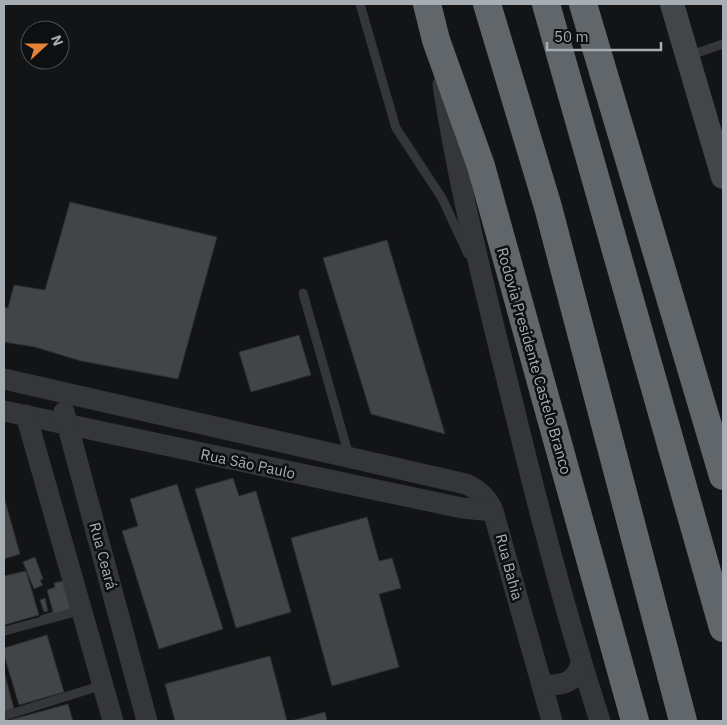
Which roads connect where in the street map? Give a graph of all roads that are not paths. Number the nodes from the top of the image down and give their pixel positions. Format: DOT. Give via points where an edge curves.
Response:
graph roads {
  1 [pos="360,4"];
  2 [pos="427,4"];
  3 [pos="487,4"];
  4 [pos="546,4"];
  5 [pos="583,4"];
  6 [pos="672,4"];
  7 [pos="436,40"];
  8 [pos="723,44"];
  9 [pos="688,56"];
  10 [pos="723,178"];
  11 [pos="484,286"];
  12 [pos="303,293"];
  13 [pos="4,380"];
  14 [pos="59,391"];
  15 [pos="4,410"];
  16 [pos="150,412"];
  17 [pos="26,415"];
  18 [pos="67,424"];
  19 [pos="146,441"];
  20 [pos="349,456"];
  21 [pos="723,476"];
  22 [pos="441,478"];
  23 [pos="466,484"];
  24 [pos="462,508"];
  25 [pos="493,511"];
  26 [pos="82,610"];
  27 [pos="723,628"];
  28 [pos="5,631"];
  29 [pos="581,664"];
  30 [pos="135,678"];
  31 [pos="103,685"];
  32 [pos="542,686"];
  33 [pos="4,716"];
  34 [pos="113,721"];
  35 [pos="147,721"];
  36 [pos="552,721"];
  37 [pos="600,721"];
  38 [pos="635,721"];
  39 [pos="683,721"];
  1 -- 11 [label="lane" via="396,128 442,198"];
  2 -- 7 [label="highway, Rodovia Presidente Castelo Branco"];
  3 -- 39 [label="highway" via="548,207"];
  4 -- 27 [label="highway"];
  5 -- 21 [label="highway"];
  6 -- 9 [label="main road"];
  7 -- 11 [label="street" via="453,149"];
  7 -- 38 [label="highway, Rodovia Presidente Castelo Branco" via="481,166"];
  8 -- 9 [label="lane"];
  9 -- 10 [label="main road"];
  11 -- 29 [label="street"];
  12 -- 20 [label="lane"];
  13 -- 14 [label="street, Rua São Paulo"];
  14 -- 16 [label="street, Rua São Paulo"];
  14 -- 18 [label="street, Rua Ceará"];
  15 -- 17 [label="street, Rua São Paulo"];
  16 -- 19 [label="street"];
  16 -- 20 [label="street, Rua São Paulo"];
  17 -- 18 [label="street, Rua São Paulo"];
  17 -- 26 [label="street"];
  18 -- 19 [label="street, Rua São Paulo"];
  18 -- 30 [label="street, Rua Ceará"];
  19 -- 24 [label="street, Rua São Paulo"];
  20 -- 22 [label="street, Rua São Paulo"];
  22 -- 23 [label="street, Rua Bahia"];
  23 -- 24 [label="street"];
  23 -- 25 [label="street, Rua Bahia" via="483,495"];
  24 -- 25 [label="street, Rua São Paulo"];
  25 -- 32 [label="street, Rua Bahia"];
  26 -- 28 [label="lane"];
  26 -- 31 [label="street"];
  29 -- 32 [label="street" via="576,677 566,683"];
  29 -- 37 [label="street"];
  30 -- 31 [label="street"];
  30 -- 35 [label="street, Rua Ceará"];
  31 -- 33 [label="lane"];
  31 -- 34 [label="street"];
  32 -- 36 [label="street, Rua Bahia"];
}
